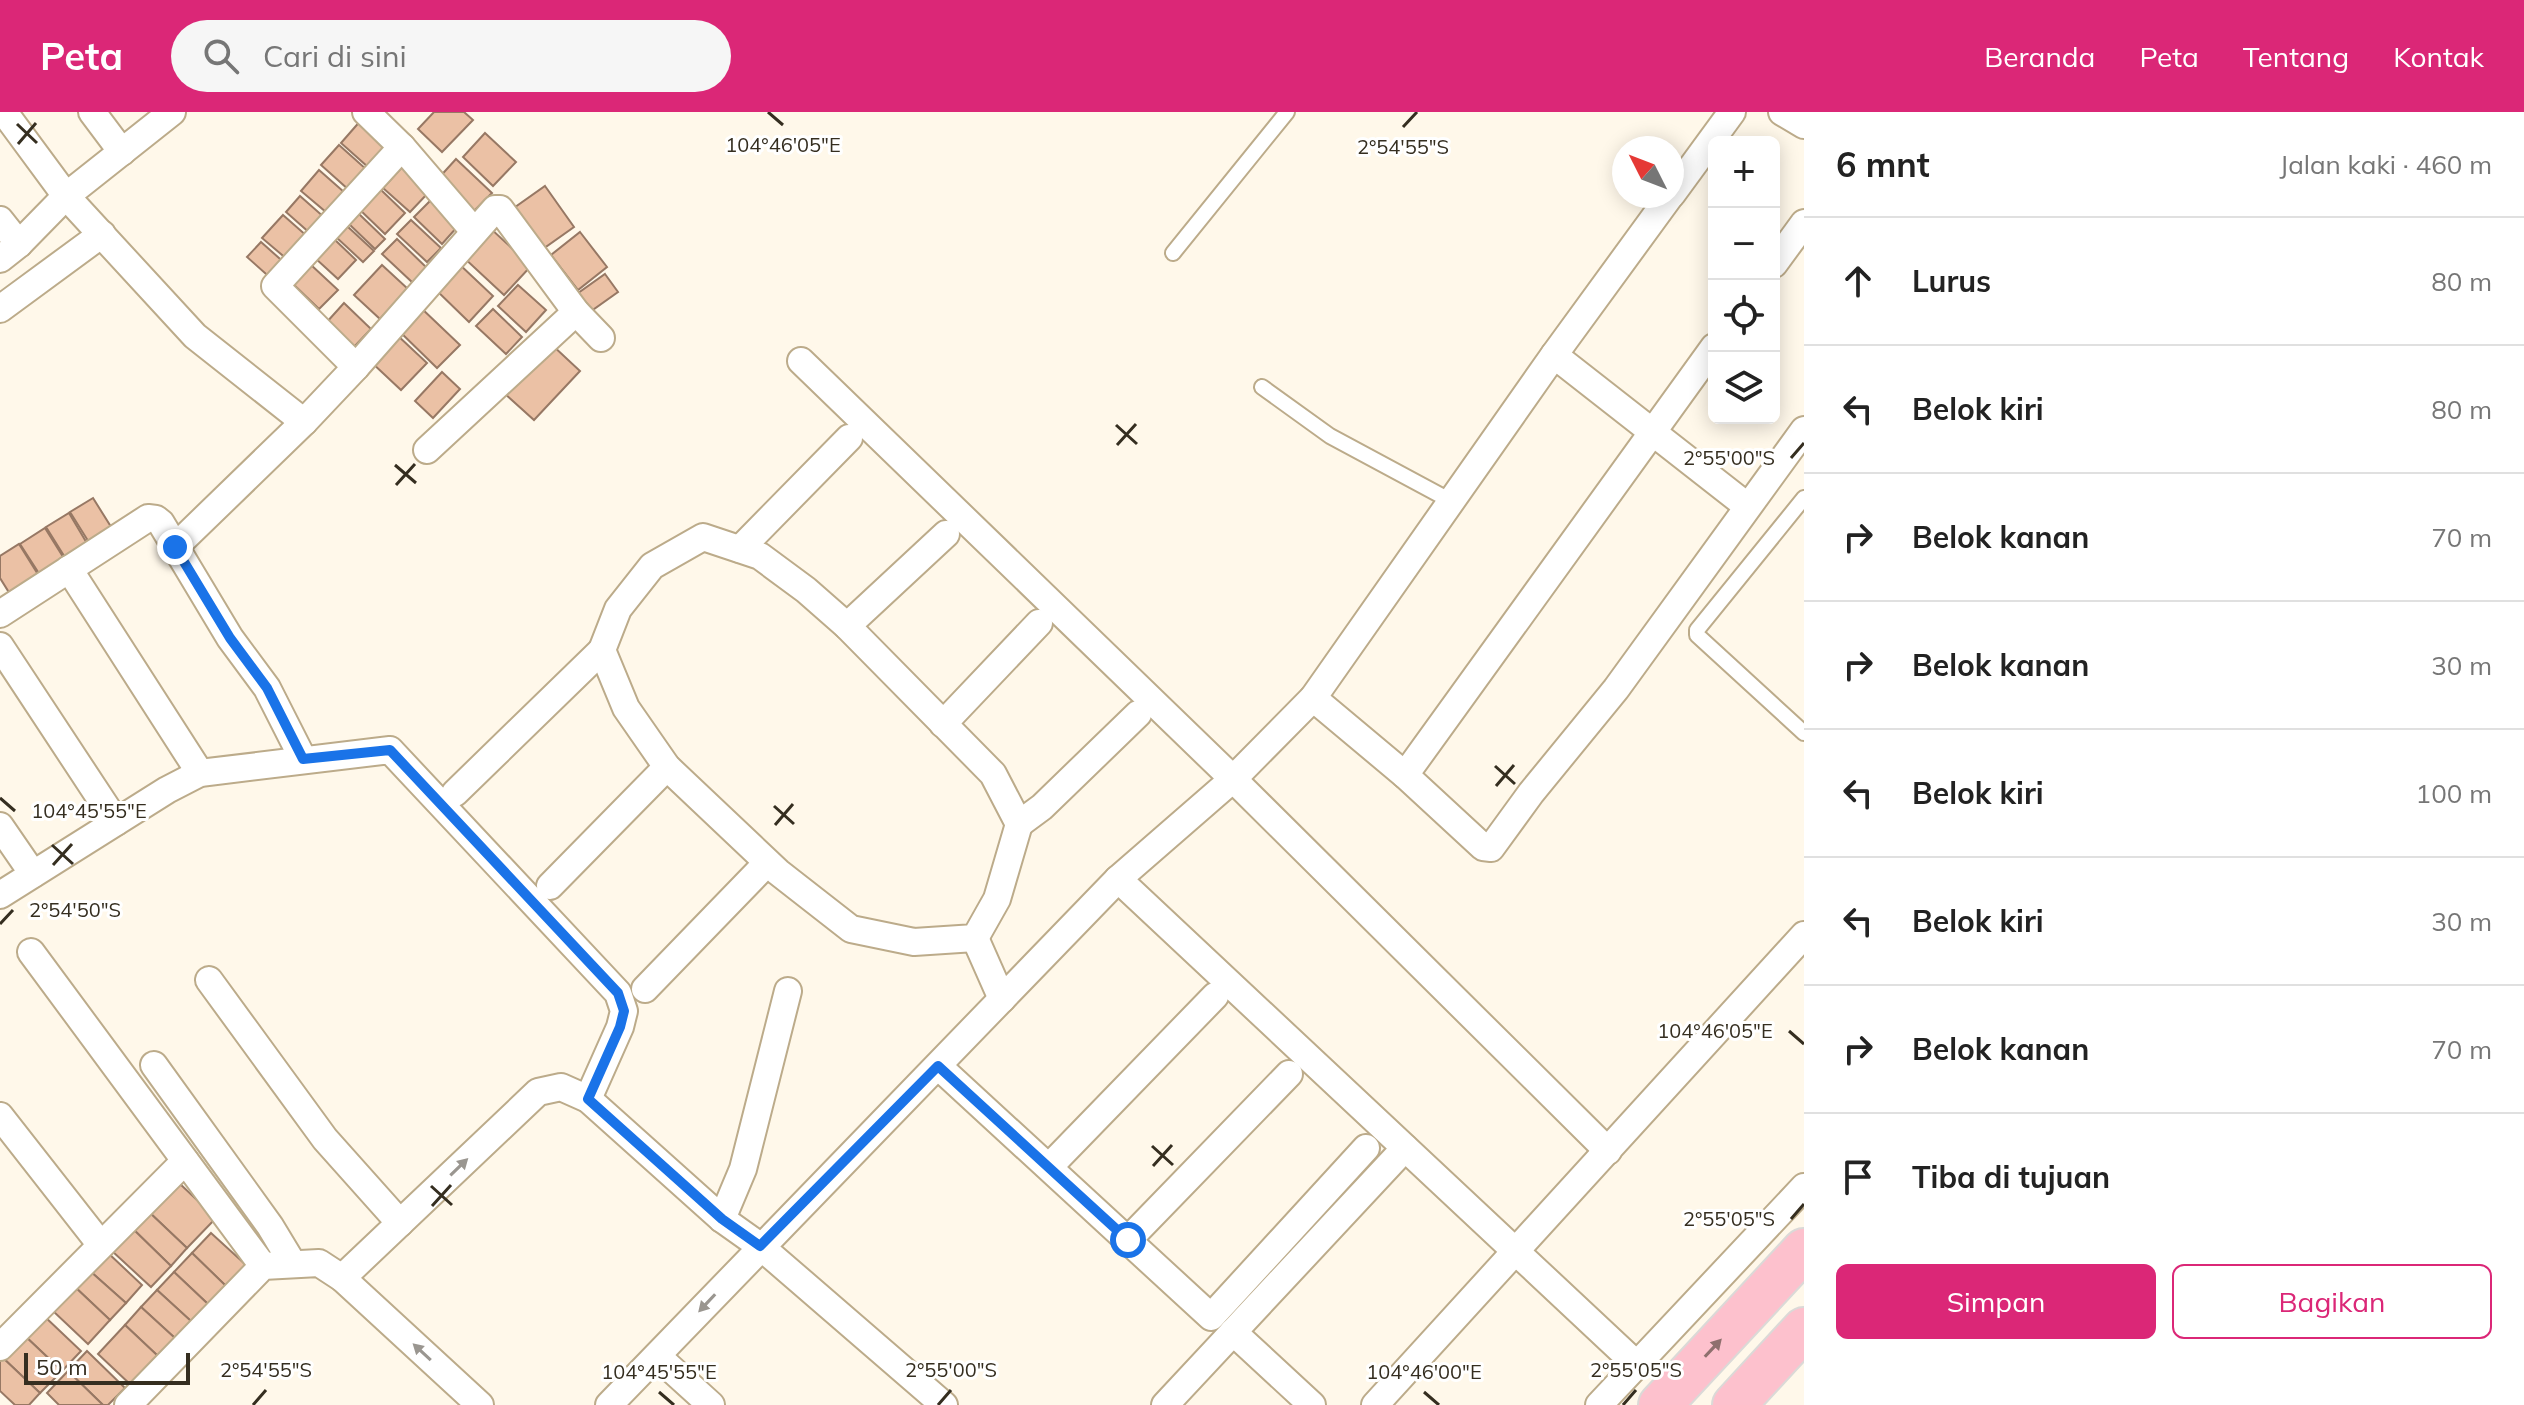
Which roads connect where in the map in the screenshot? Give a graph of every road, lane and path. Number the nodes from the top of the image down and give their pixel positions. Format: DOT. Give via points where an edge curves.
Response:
graph roads {
  1 [pos="4,112"];
  2 [pos="92,112"];
  3 [pos="172,112"];
  4 [pos="366,112"];
  5 [pos="1287,112"];
  6 [pos="1732,112"];
  7 [pos="1782,112"];
  8 [pos="1804,125"];
  9 [pos="402,147"];
  10 [pos="122,152"];
  11 [pos="1684,177"];
  12 [pos="66,196"];
  13 [pos="1661,208"];
  14 [pos="0,220"];
  15 [pos="1804,223"];
  16 [pos="474,231"];
  17 [pos="102,234"];
  18 [pos="9,252"];
  19 [pos="1173,253"];
  20 [pos="1780,256"];
  21 [pos="0,309"];
  22 [pos="576,312"];
  23 [pos="601,338"];
  24 [pos="1710,352"];
  25 [pos="1554,355"];
  26 [pos="801,361"];
  27 [pos="356,367"];
  28 [pos="1262,387"];
  29 [pos="304,422"];
  30 [pos="1804,430"];
  31 [pos="1652,432"];
  32 [pos="849,438"];
  33 [pos="427,450"];
  34 [pos="1804,498"];
  35 [pos="1451,501"];
  36 [pos="1747,506"];
  37 [pos="946,534"];
  38 [pos="175,547"];
  39 [pos="740,549"];
  40 [pos="69,569"];
  41 [pos="0,614"];
  42 [pos="1039,623"];
  43 [pos="847,626"];
  44 [pos="0,646"];
  45 [pos="602,650"];
  46 [pos="1313,698"];
  47 [pos="1138,714"];
  48 [pos="943,724"];
  49 [pos="1804,733"];
  50 [pos="303,759"];
  51 [pos="667,767"];
  52 [pos="200,773"];
  53 [pos="1405,775"];
  54 [pos="1233,779"];
  55 [pos="455,793"];
  56 [pos="116,822"];
  57 [pos="1019,824"];
  58 [pos="0,826"];
  59 [pos="767,863"];
  60 [pos="33,874"];
  61 [pos="1118,879"];
  62 [pos="550,886"];
  63 [pos="0,895"];
  64 [pos="1804,935"];
  65 [pos="975,938"];
  66 [pos="31,952"];
  67 [pos="209,980"];
  68 [pos="645,989"];
  69 [pos="788,991"];
  70 [pos="1215,996"];
  71 [pos="1002,999"];
  72 [pos="154,1065"];
  73 [pos="938,1066"];
  74 [pos="1289,1074"];
  75 [pos="588,1099"];
  76 [pos="0,1116"];
  77 [pos="1366,1148"];
  78 [pos="1405,1148"];
  79 [pos="1608,1151"];
  80 [pos="185,1161"];
  81 [pos="1049,1167"];
  82 [pos="1804,1187"];
  83 [pos="722,1219"];
  84 [pos="400,1223"];
  85 [pos="1128,1240"];
  86 [pos="101,1245"];
  87 [pos="760,1246"];
  88 [pos="1804,1250"];
  89 [pos="1516,1252"];
  90 [pos="293,1264"];
  91 [pos="263,1266"];
  92 [pos="342,1278"];
  93 [pos="1804,1329"];
  94 [pos="5,1332"];
  95 [pos="1233,1332"];
  96 [pos="657,1356"];
  97 [pos="1637,1365"];
  98 [pos="128,1405"];
  99 [pos="480,1405"];
  100 [pos="609,1405"];
  101 [pos="711,1405"];
  102 [pos="944,1405"];
  103 [pos="1165,1405"];
  104 [pos="1312,1405"];
  105 [pos="1375,1405"];
  106 [pos="1599,1405"];
  107 [pos="1660,1405"];
  108 [pos="1734,1405"];
  1 -- 12 [label="street"];
  2 -- 10 [label="street"];
  3 -- 10 [label="street"];
  4 -- 9 [label="street"];
  5 -- 19 [label="lane"];
  6 -- 11 [label="street"];
  7 -- 8 [label="street"];
  9 -- 16 [label="street"];
  9 -- 27 [label="street" via="275,286"];
  10 -- 12 [label="street"];
  12 -- 17 [label="street"];
  12 -- 18 [label="street"];
  13 -- 25 [label="street"];
  14 -- 18 [label="street"];
  15 -- 20 [label="street"];
  16 -- 22 [label="street" via="500,209"];
  16 -- 27 [label="street"];
  17 -- 21 [label="street"];
  17 -- 29 [label="street" via="195,336"];
  22 -- 23 [label="street"];
  22 -- 33 [label="street"];
  24 -- 31 [label="street"];
  25 -- 31 [label="street"];
  25 -- 35 [label="street"];
  26 -- 54 [label="street"];
  27 -- 29 [label="street"];
  28 -- 35 [label="lane" via="1330,436"];
  29 -- 38 [label="street"];
  30 -- 36 [label="street"];
  31 -- 36 [label="street"];
  31 -- 53 [label="street"];
  32 -- 39 [label="street"];
  34 -- 49 [label="lane" via="1697,630"];
  35 -- 46 [label="street"];
  36 -- 53 [label="street" via="1616,689 1491,848 1483,847"];
  37 -- 43 [label="street"];
  38 -- 40 [label="street" via="161,523 148,518"];
  38 -- 50 [label="street" via="267,688"];
  39 -- 43 [label="street" via="760,556"];
  39 -- 45 [label="street" via="703,537 652,566 618,609"];
  40 -- 41 [label="street"];
  40 -- 52 [label="street"];
  42 -- 48 [label="street"];
  43 -- 48 [label="street"];
  44 -- 56 [label="street"];
  45 -- 51 [label="street" via="626,708"];
  45 -- 55 [label="street"];
  46 -- 53 [label="street"];
  46 -- 54 [label="street"];
  47 -- 57 [label="street"];
  48 -- 57 [label="street" via="993,774"];
  50 -- 52 [label="street"];
  50 -- 75 [label="street" via="390,750 618,993 624,1011 620,1027"];
  51 -- 59 [label="street"];
  51 -- 62 [label="street"];
  52 -- 56 [label="street"];
  54 -- 61 [label="street"];
  54 -- 79 [label="street"];
  56 -- 60 [label="street"];
  57 -- 65 [label="street" via="997,899"];
  58 -- 60 [label="street"];
  59 -- 65 [label="street" via="851,929 914,942"];
  59 -- 68 [label="street"];
  60 -- 63 [label="street"];
  61 -- 71 [label="street"];
  61 -- 78 [label="street"];
  64 -- 79 [label="street"];
  65 -- 71 [label="street"];
  66 -- 80 [label="street"];
  67 -- 84 [label="street" via="325,1139"];
  69 -- 83 [label="street" via="743,1169"];
  70 -- 81 [label="street"];
  71 -- 73 [label="street"];
  72 -- 90 [label="street"];
  73 -- 81 [label="street"];
  73 -- 87 [label="street"];
  74 -- 85 [label="street"];
  75 -- 83 [label="street"];
  84 -- 75 [label="street, one-way" via="538,1092 561,1087"];
  76 -- 86 [label="street"];
  77 -- 85 [label="street" via="1211,1317"];
  78 -- 89 [label="street"];
  78 -- 95 [label="street"];
  79 -- 89 [label="street"];
  80 -- 86 [label="street"];
  80 -- 91 [label="street"];
  81 -- 85 [label="street"];
  82 -- 97 [label="street"];
  83 -- 87 [label="street"];
  84 -- 92 [label="street"];
  86 -- 94 [label="street"];
  87 -- 96 [label="street, one-way"];
  87 -- 102 [label="street"];
  107 -- 88 [label="main road, one-way"];
  89 -- 97 [label="street"];
  89 -- 105 [label="street"];
  90 -- 91 [label="street"];
  90 -- 92 [label="street" via="319,1263"];
  91 -- 98 [label="street"];
  99 -- 92 [label="street, one-way"];
  93 -- 108 [label="main road"];
  95 -- 103 [label="street"];
  95 -- 104 [label="street"];
  96 -- 100 [label="street"];
  96 -- 101 [label="street"];
  97 -- 106 [label="street"];
}
